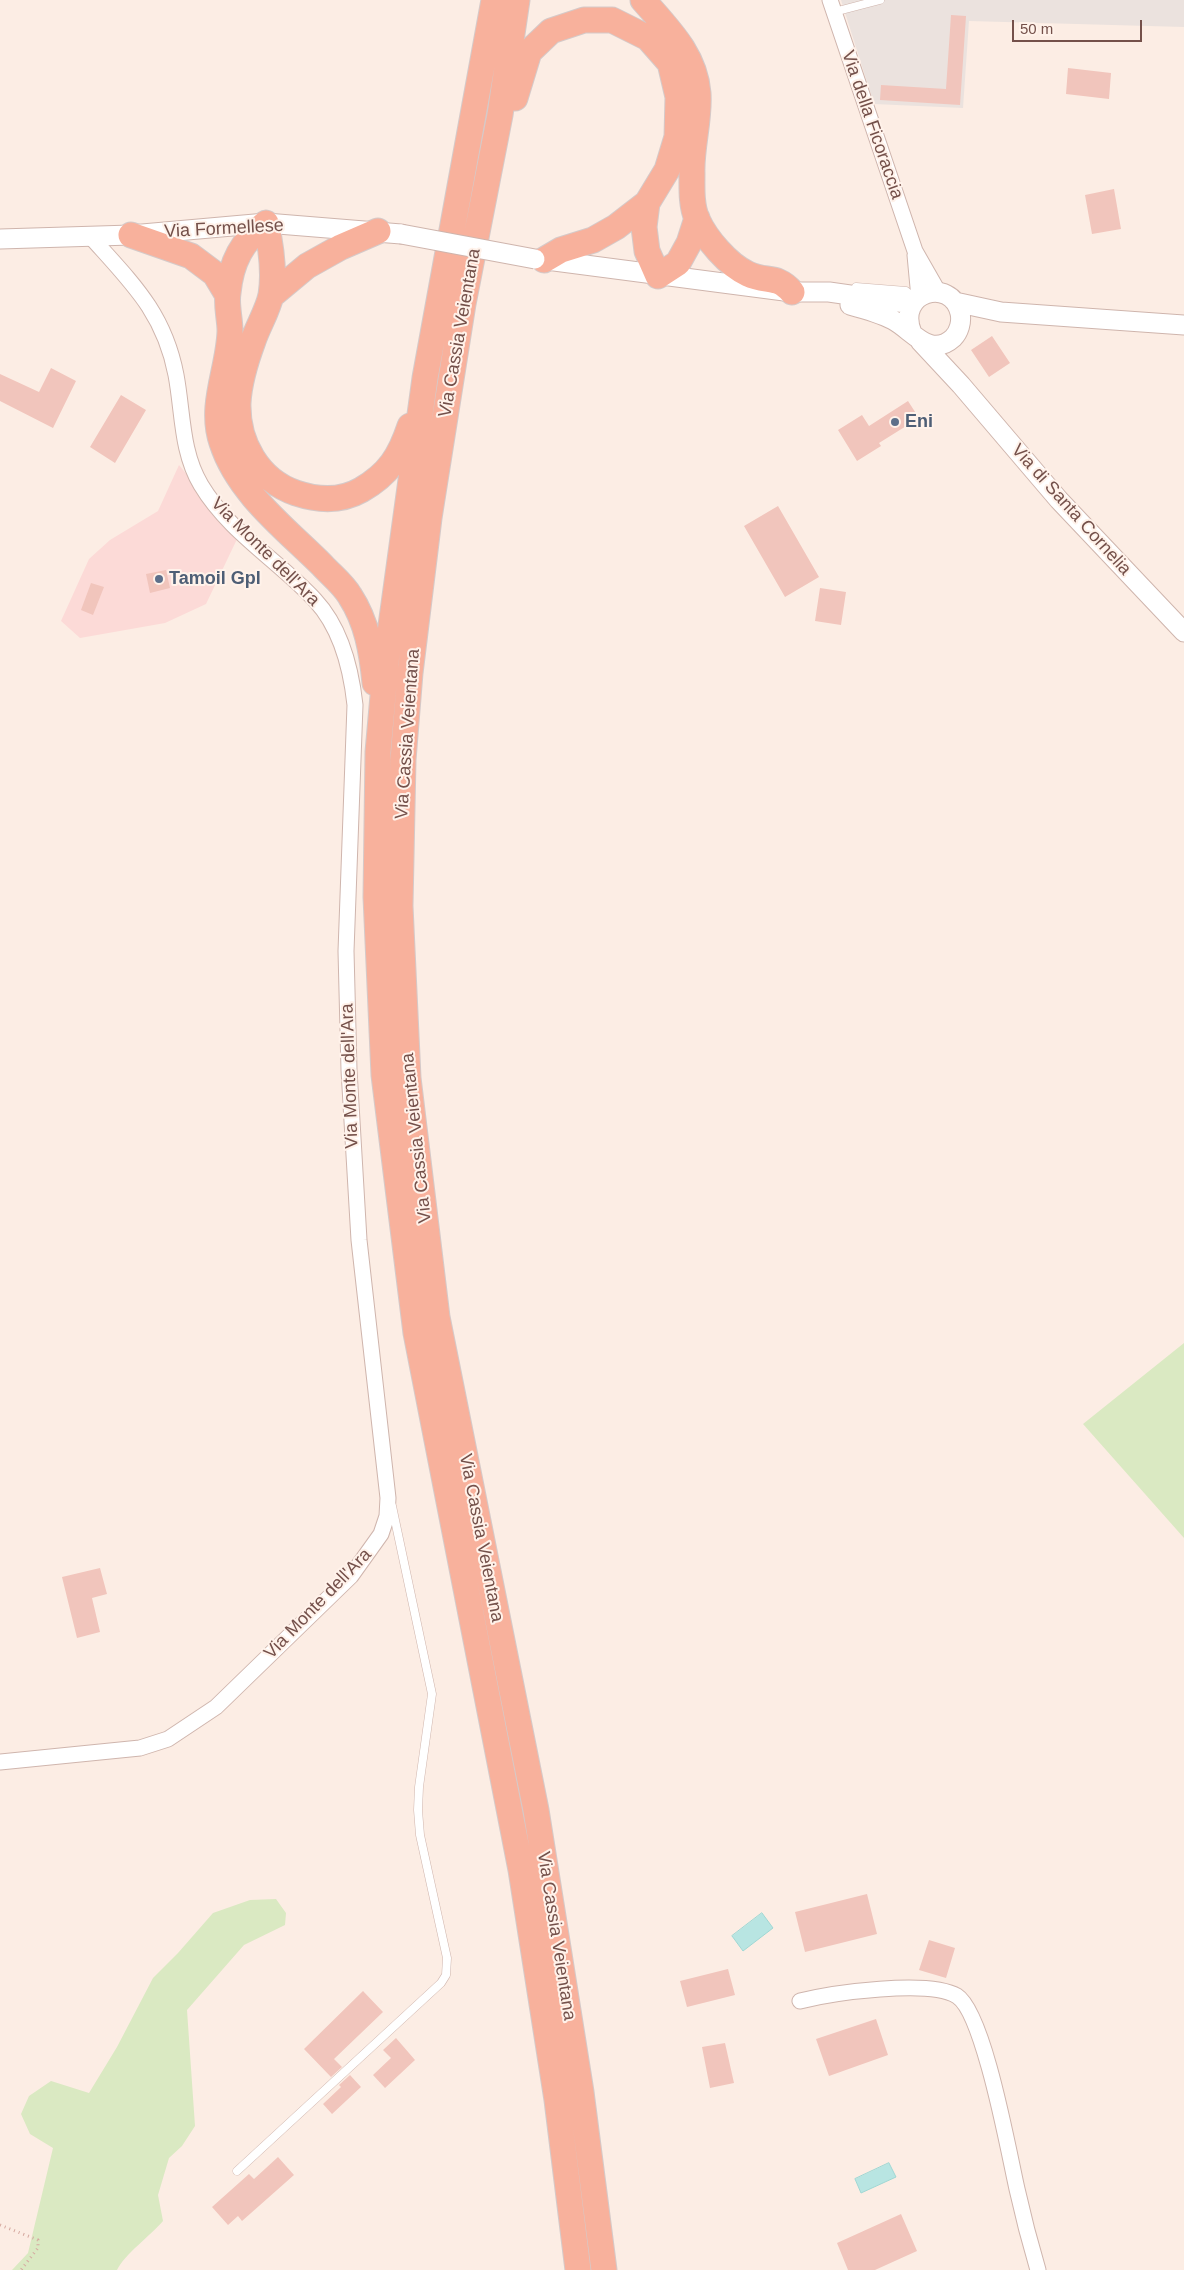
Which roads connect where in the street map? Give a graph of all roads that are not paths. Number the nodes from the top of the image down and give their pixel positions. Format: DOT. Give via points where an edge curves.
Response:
graph roads {
  1 [pos="494,0"];
  2 [pos="517,0"];
  3 [pos="643,0"];
  4 [pos="880,0"];
  5 [pos="863,2"];
  6 [pos="832,6"];
  7 [pos="500,116"];
  8 [pos="647,203"];
  9 [pos="697,218"];
  10 [pos="266,223"];
  11 [pos="390,232"];
  12 [pos="131,234"];
  13 [pos="90,236"];
  14 [pos="0,239"];
  15 [pos="915,251"];
  16 [pos="540,259"];
  17 [pos="658,276"];
  18 [pos="792,292"];
  19 [pos="227,294"];
  20 [pos="271,296"];
  21 [pos="916,300"];
  22 [pos="952,304"];
  23 [pos="1184,326"];
  24 [pos="916,337"];
  25 [pos="951,340"];
  26 [pos="425,378"];
  27 [pos="961,386"];
  28 [pos="1184,632"];
  29 [pos="378,752"];
  30 [pos="387,1480"];
  31 [pos="0,1762"];
  32 [pos="800,2001"];
  33 [pos="238,2171"];
  34 [pos="578,2270"];
  35 [pos="604,2270"];
  36 [pos="1038,2270"];
  1 -- 26 [label="highway, Via Cassia Veientana"];
  2 -- 7 [label="highway, Via Cassia Veientana"];
  3 -- 9 [label="highway" via="678,40 695,75 698,94 692,163"];
  4 -- 5 [label="lane"];
  5 -- 6 [label="lane"];
  6 -- 15 [label="street, Via della Ficoraccia"];
  7 -- 8 [label="highway" via="513,105 530,52 550,32 584,20 612,20 648,38 670,63 678,96 677,137 667,170"];
  7 -- 35 [label="highway, Via Cassia Veientana" via="462,313 429,518 410,673 403,760 400,906 408,1078 437,1317 536,1810 581,2092"];
  8 -- 16 [label="highway" via="616,227 592,240"];
  8 -- 17 [label="highway" via="644,227 647,251"];
  9 -- 17 [label="highway" via="678,263"];
  9 -- 18 [label="highway" via="722,257 748,274 783,282"];
  10 -- 11 [label="street, Via Formellese"];
  10 -- 12 [label="street, Via Formellese"];
  10 -- 19 [label="highway" via="242,246 232,269"];
  10 -- 20 [label="highway" via="272,258"];
  11 -- 16 [label="street, Via Formellese, bridge"];
  11 -- 20 [label="highway" via="341,247 307,266"];
  12 -- 13 [label="street, Via Formellese"];
  12 -- 19 [label="highway" via="191,256 215,274"];
  13 -- 14 [label="street, Via Formellese"];
  13 -- 30 [label="street, Via Monte dell'Ara" via="137,288 164,332 176,376 186,447 201,485 236,527 316,601 338,638 350,671 354,705 346,951 349,1070 359,1240"];
  15 -- 21 [label="street, Via della Ficoraccia"];
  15 -- 22 [label="street, Via della Ficoraccia"];
  16 -- 17 [label="street, Via Formellese"];
  17 -- 18 [label="street, Via Formellese"];
  18 -- 21 [label="street"];
  18 -- 24 [label="street" via="878,313 904,326"];
  19 -- 29 [label="highway" via="229,351 217,410 222,443 250,494 341,585 358,611 373,666"];
  20 -- 26 [label="highway" via="253,342 238,403 245,445 256,465 272,481 314,499 336,499 357,493 380,479 401,450"];
  21 -- 22 [label="street" via="931,292"];
  21 -- 24 [label="street" via="908,316"];
  22 -- 23 [label="street" via="1001,312"];
  22 -- 25 [label="street" via="960,326"];
  24 -- 25 [label="street" via="936,346"];
  24 -- 27 [label="street, Via di Santa Cornelia"];
  25 -- 27 [label="street, Via di Santa Cornelia"];
  26 -- 29 [label="highway, Via Cassia Veientana" via="386,662"];
  27 -- 28 [label="street, Via di Santa Cornelia" via="1059,500"];
  29 -- 34 [label="highway, Via Cassia Veientana" via="376,898 384,1075 416,1333 521,1870 557,2100"];
  30 -- 31 [label="street, Via Monte dell'Ara" via="387,1516 375,1545 350,1576 216,1707 168,1739 140,1748"];
  30 -- 33 [label="lane" via="431,1686 418,1824 446,1947 446,1974 441,1983"];
  32 -- 36 [label="street" via="849,1991 933,1988 961,1999 974,2021 990,2071"];
}
